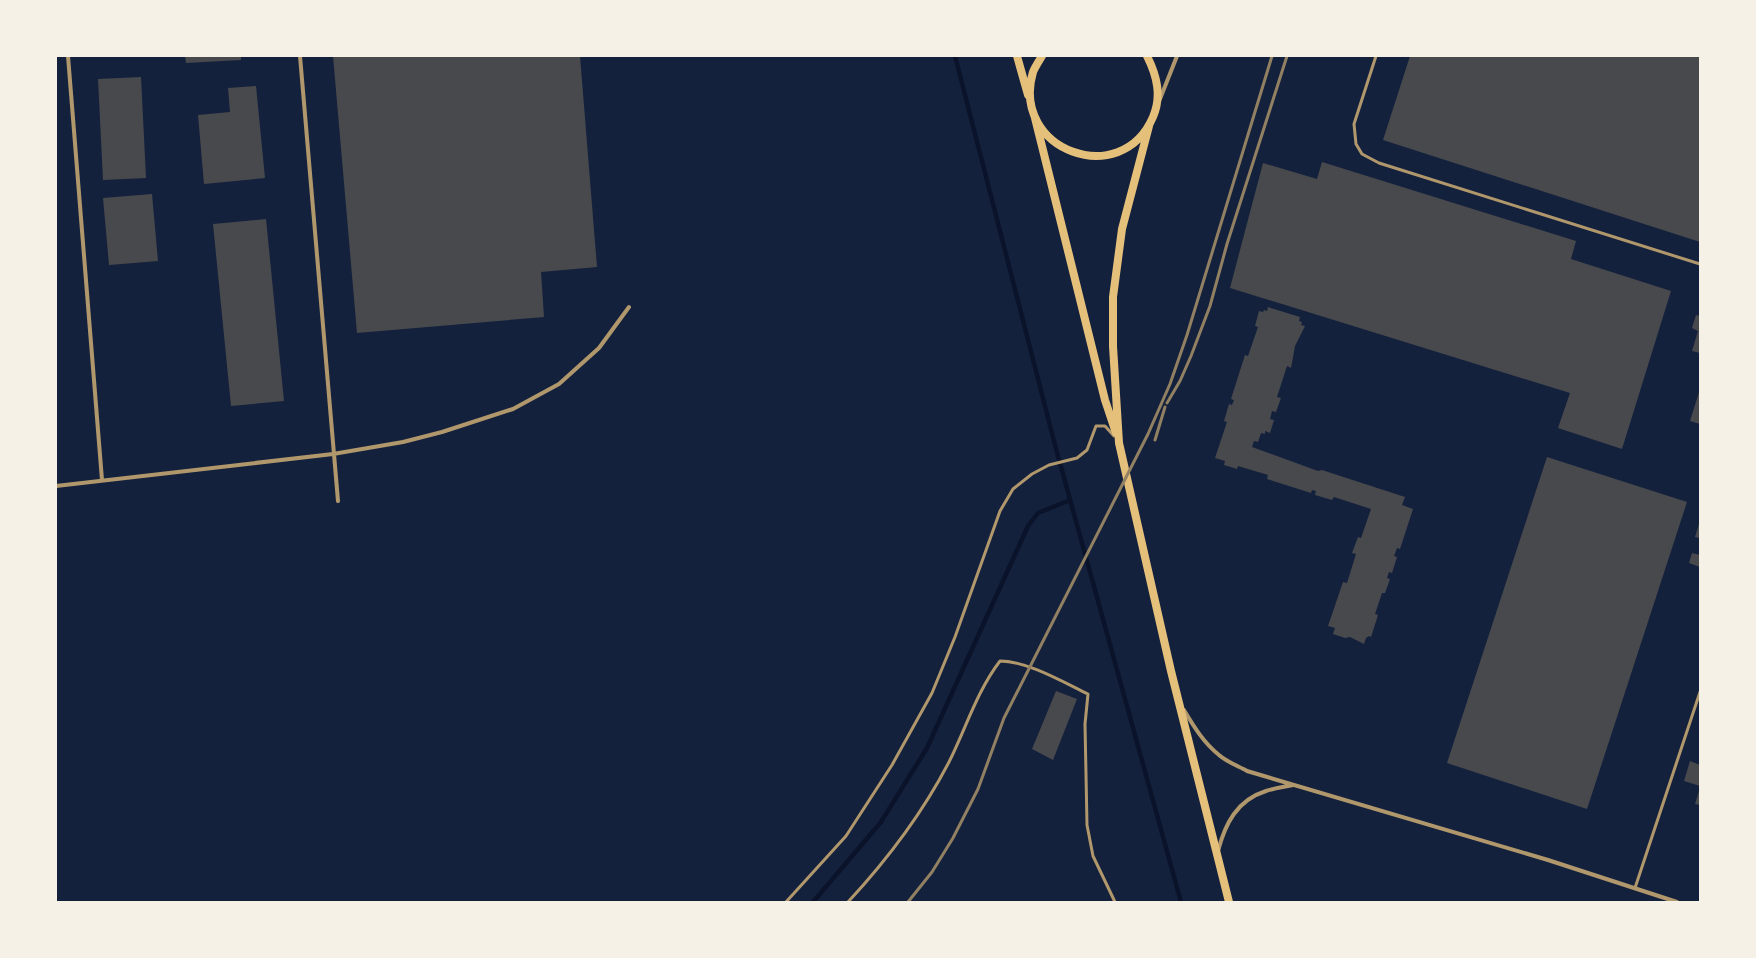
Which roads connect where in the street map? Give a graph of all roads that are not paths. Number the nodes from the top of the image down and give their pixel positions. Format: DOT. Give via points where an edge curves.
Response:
graph roads {
  1 [pos="68,56"];
  2 [pos="300,56"];
  3 [pos="1017,56"];
  4 [pos="1042,56"];
  5 [pos="1147,56"];
  6 [pos="1177,56"];
  7 [pos="1376,56"];
  8 [pos="1156,108"];
  9 [pos="1032,109"];
  10 [pos="1035,118"];
  11 [pos="1149,126"];
  12 [pos="1700,264"];
  13 [pos="629,307"];
  14 [pos="1119,443"];
  15 [pos="333,454"];
  16 [pos="102,480"];
  17 [pos="56,486"];
  18 [pos="338,501"];
  19 [pos="1700,692"];
  20 [pos="1178,702"];
  21 [pos="1294,785"];
  22 [pos="1217,855"];
  23 [pos="1635,888"];
  24 [pos="786,902"];
  25 [pos="848,902"];
  26 [pos="1115,902"];
  27 [pos="1229,902"];
  28 [pos="1678,902"];
  1 -- 16 [label="street"];
  2 -- 15 [label="street"];
  3 -- 9 [label="main road"];
  4 -- 9 [label="main road" via="1033,72 1030,90"];
  5 -- 8 [label="main road" via="1155,71 1158,90"];
  6 -- 8 [label="street"];
  7 -- 12 [label="lane" via="1354,124 1356,144 1362,154 1379,163"];
  8 -- 11 [label="main road"];
  9 -- 10 [label="main road"];
  10 -- 11 [label="main road" via="1044,133 1057,145 1072,153 1090,156 1107,155 1123,150 1137,140"];
  10 -- 14 [label="main road" via="1105,400"];
  11 -- 14 [label="main road" via="1122,229 1113,297 1113,346"];
  13 -- 15 [label="street" via="599,348 559,384 513,409 403,442"];
  14 -- 20 [label="main road"];
  14 -- 24 [label="lane" via="1105,426 1096,426 1087,450 1077,458 1049,465 1013,489 1000,511 932,693 892,765 846,836"];
  15 -- 16 [label="street"];
  15 -- 18 [label="street"];
  16 -- 17 [label="street"];
  19 -- 23 [label="lane"];
  20 -- 21 [label="street" via="1197,732 1220,756 1247,771"];
  20 -- 22 [label="main road"];
  21 -- 22 [label="street" via="1250,797 1235,811 1223,831"];
  21 -- 23 [label="street"];
  22 -- 27 [label="main road"];
  23 -- 28 [label="street"];
  25 -- 26 [label="lane" via="868,881 913,822 949,762 990,674 1000,661 1011,661 1037,670 1088,694 1085,724 1087,825 1093,856"];
}
